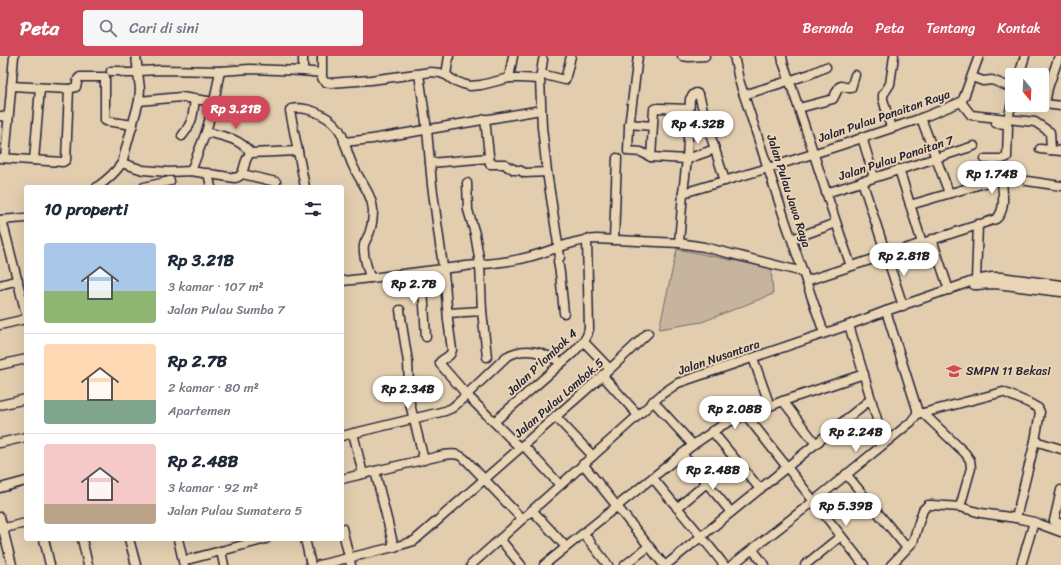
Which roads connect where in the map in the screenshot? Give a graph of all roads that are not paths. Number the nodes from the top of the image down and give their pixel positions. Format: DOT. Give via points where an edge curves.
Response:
graph roads {
  1 [pos="14,56"];
  2 [pos="136,56"];
  3 [pos="303,56"];
  4 [pos="322,56"];
  5 [pos="449,56"];
  6 [pos="513,56"];
  7 [pos="570,56"];
  8 [pos="638,56"];
  9 [pos="682,56"];
  10 [pos="705,56"];
  11 [pos="734,56"];
  12 [pos="782,56"];
  13 [pos="894,56"];
  14 [pos="979,56"];
  15 [pos="1025,56"];
  16 [pos="1059,56"];
  17 [pos="543,60"];
  18 [pos="826,67"];
  19 [pos="1021,68"];
  20 [pos="111,71"];
  21 [pos="137,71"];
  22 [pos="220,71"];
  23 [pos="303,71"];
  24 [pos="322,73"];
  25 [pos="419,74"];
  26 [pos="855,74"];
  27 [pos="446,75"];
  28 [pos="540,76"];
  29 [pos="972,77"];
  30 [pos="509,78"];
  31 [pos="789,80"];
  32 [pos="1005,85"];
  33 [pos="11,86"];
  34 [pos="40,88"];
  35 [pos="69,89"];
  36 [pos="744,95"];
  37 [pos="195,98"];
  38 [pos="139,101"];
  39 [pos="214,102"];
  40 [pos="961,102"];
  41 [pos="1061,106"];
  42 [pos="799,108"];
  43 [pos="689,109"];
  44 [pos="541,110"];
  45 [pos="1010,112"];
  46 [pos="971,115"];
  47 [pos="4,117"];
  48 [pos="920,118"];
  49 [pos="485,119"];
  50 [pos="1008,119"];
  51 [pos="629,124"];
  52 [pos="133,125"];
  53 [pos="652,126"];
  54 [pos="891,128"];
  55 [pos="427,130"];
  56 [pos="206,132"];
  57 [pos="182,136"];
  58 [pos="862,137"];
  59 [pos="344,142"];
  60 [pos="974,146"];
  61 [pos="1040,148"];
  62 [pos="715,150"];
  63 [pos="1051,150"];
  64 [pos="298,151"];
  65 [pos="1061,151"];
  66 [pos="251,153"];
  67 [pos="813,154"];
  68 [pos="651,156"];
  69 [pos="2,158"];
  70 [pos="489,158"];
  71 [pos="617,158"];
  72 [pos="936,158"];
  73 [pos="687,159"];
  74 [pos="984,159"];
  75 [pos="34,160"];
  76 [pos="122,163"];
  77 [pos="430,163"];
  78 [pos="768,168"];
  79 [pos="899,169"];
  80 [pos="191,171"];
  81 [pos="168,172"];
  82 [pos="547,172"];
  83 [pos="208,173"];
  84 [pos="242,174"];
  85 [pos="874,177"];
  86 [pos="726,181"];
  87 [pos="862,181"];
  88 [pos="1027,181"];
  89 [pos="276,182"];
  90 [pos="467,182"];
  91 [pos="171,184"];
  92 [pos="100,185"];
  93 [pos="211,185"];
  94 [pos="305,185"];
  95 [pos="1061,186"];
  96 [pos="683,193"];
  97 [pos="826,193"];
  98 [pos="949,193"];
  99 [pos="910,205"];
  100 [pos="24,218"];
  101 [pos="1,220"];
  102 [pos="836,224"];
  103 [pos="978,224"];
  104 [pos="792,239"];
  105 [pos="587,240"];
  106 [pos="614,240"];
  107 [pos="932,240"];
  108 [pos="679,243"];
  109 [pos="922,243"];
  110 [pos="558,248"];
  111 [pos="886,255"];
  112 [pos="480,264"];
  113 [pos="851,266"];
  114 [pos="443,269"];
  115 [pos="422,272"];
  116 [pos="803,272"];
  117 [pos="370,278"];
  118 [pos="18,280"];
  119 [pos="344,281"];
  120 [pos="806,281"];
  121 [pos="976,283"];
  122 [pos="0,285"];
  123 [pos="1061,285"];
  124 [pos="949,290"];
  125 [pos="1061,292"];
  126 [pos="24,306"];
  127 [pos="903,306"];
  128 [pos="400,310"];
  129 [pos="482,311"];
  130 [pos="886,311"];
  131 [pos="564,312"];
  132 [pos="448,313"];
  133 [pos="24,320"];
  134 [pos="849,325"];
  135 [pos="0,326"];
  136 [pos="648,333"];
  137 [pos="824,334"];
  138 [pos="426,337"];
  139 [pos="584,342"];
  140 [pos="487,357"];
  141 [pos="753,358"];
  142 [pos="24,359"];
  143 [pos="561,362"];
  144 [pos="0,365"];
  145 [pos="610,369"];
  146 [pos="864,374"];
  147 [pos="602,375"];
  148 [pos="467,395"];
  149 [pos="24,399"];
  150 [pos="871,399"];
  151 [pos="653,401"];
  152 [pos="783,401"];
  153 [pos="0,405"];
  154 [pos="770,406"];
  155 [pos="920,413"];
  156 [pos="638,415"];
  157 [pos="746,415"];
  158 [pos="555,416"];
  159 [pos="413,419"];
  160 [pos="494,422"];
  161 [pos="712,432"];
  162 [pos="353,433"];
  163 [pos="344,435"];
  164 [pos="24,437"];
  165 [pos="1035,441"];
  166 [pos="0,443"];
  167 [pos="884,443"];
  168 [pos="816,444"];
  169 [pos="693,445"];
  170 [pos="522,446"];
  171 [pos="1061,449"];
  172 [pos="682,454"];
  173 [pos="593,456"];
  174 [pos="735,459"];
  175 [pos="424,460"];
  176 [pos="583,464"];
  177 [pos="787,467"];
  178 [pos="375,471"];
  179 [pos="363,474"];
  180 [pos="846,474"];
  181 [pos="653,478"];
  182 [pos="344,479"];
  183 [pos="484,480"];
  184 [pos="24,482"];
  185 [pos="707,483"];
  186 [pos="560,485"];
  187 [pos="0,488"];
  188 [pos="760,489"];
  189 [pos="1061,490"];
  190 [pos="814,501"];
  191 [pos="617,506"];
  192 [pos="960,507"];
  193 [pos="677,508"];
  194 [pos="532,510"];
  195 [pos="731,512"];
  196 [pos="0,517"];
  197 [pos="1016,518"];
  198 [pos="522,519"];
  199 [pos="1034,522"];
  200 [pos="24,523"];
  201 [pos="1061,524"];
  202 [pos="1,529"];
  203 [pos="1061,532"];
  204 [pos="584,534"];
  205 [pos="344,536"];
  206 [pos="702,536"];
  207 [pos="841,536"];
  208 [pos="500,539"];
  209 [pos="44,541"];
  210 [pos="82,541"];
  211 [pos="130,541"];
  212 [pos="178,541"];
  213 [pos="305,541"];
  214 [pos="247,542"];
  215 [pos="394,547"];
  216 [pos="566,547"];
  217 [pos="648,547"];
  218 [pos="907,548"];
  219 [pos="752,549"];
  220 [pos="221,551"];
  221 [pos="350,561"];
  222 [pos="184,563"];
  223 [pos="607,564"];
  224 [pos="809,564"];
  225 [pos="12,565"];
  226 [pos="50,565"];
  227 [pos="88,565"];
  228 [pos="136,565"];
  229 [pos="224,565"];
  230 [pos="311,565"];
  231 [pos="319,565"];
  232 [pos="471,565"];
  233 [pos="521,565"];
  234 [pos="544,565"];
  235 [pos="625,565"];
  236 [pos="665,565"];
  237 [pos="724,565"];
  238 [pos="732,565"];
  239 [pos="765,565"];
  240 [pos="864,565"];
  241 [pos="892,565"];
  242 [pos="1021,565"];
  1 -- 33 [label="street"];
  2 -- 21 [label="street"];
  3 -- 23 [label="street"];
  4 -- 24 [label="street"];
  5 -- 27 [label="street"];
  6 -- 30 [label="street"];
  7 -- 28 [label="street" via="565,80"];
  8 -- 51 [label="street"];
  9 -- 10 [label="street"];
  11 -- 36 [label="street, Jalan Pulau Jawa Raya"];
  12 -- 31 [label="street"];
  13 -- 54 [label="street" via="890,84 883,95"];
  14 -- 29 [label="street, Jalan Pulau Panaitan Raya"];
  15 -- 19 [label="street"];
  16 -- 41 [label="street" via="1045,104"];
  17 -- 28 [label="street"];
  18 -- 31 [label="street"];
  20 -- 21 [label="street"];
  21 -- 22 [label="street"];
  21 -- 38 [label="street"];
  22 -- 23 [label="street" via="250,68"];
  22 -- 39 [label="street"];
  23 -- 24 [label="street"];
  24 -- 25 [label="street" via="326,83"];
  25 -- 27 [label="street"];
  25 -- 55 [label="street"];
  26 -- 42 [label="street" via="851,88 839,86 832,99"];
  27 -- 30 [label="street" via="470,86"];
  28 -- 30 [label="street"];
  28 -- 44 [label="street"];
  29 -- 32 [label="street"];
  29 -- 40 [label="street, Jalan Pulau Panaitan Raya"];
  31 -- 36 [label="street"];
  31 -- 42 [label="street"];
  33 -- 34 [label="street"];
  33 -- 47 [label="street"];
  34 -- 35 [label="street"];
  34 -- 75 [label="street"];
  35 -- 52 [label="street" via="76,87 80,77 104,77 106,122"];
  35 -- 75 [label="street" via="66,160"];
  36 -- 78 [label="street, Jalan Pulau Jawa Raya"];
  37 -- 38 [label="street"];
  37 -- 39 [label="street"];
  37 -- 57 [label="street" via="194,115"];
  38 -- 52 [label="street"];
  39 -- 56 [label="street"];
  40 -- 46 [label="street"];
  40 -- 48 [label="street, Jalan Pulau Panaitan Raya"];
  42 -- 67 [label="street"];
  43 -- 53 [label="street" via="654,109"];
  43 -- 62 [label="street" via="690,99 694,94 698,94"];
  43 -- 73 [label="street"];
  44 -- 49 [label="street"];
  44 -- 82 [label="street"];
  45 -- 50 [label="street"];
  46 -- 50 [label="street"];
  46 -- 74 [label="street" via="974,120 1005,124 1008,127 1007,157"];
  47 -- 69 [label="street"];
  48 -- 54 [label="street, Jalan Pulau Panaitan Raya"];
  48 -- 72 [label="street"];
  49 -- 55 [label="street"];
  49 -- 70 [label="street"];
  50 -- 63 [label="street" via="1035,122 1050,132"];
  51 -- 53 [label="street"];
  51 -- 68 [label="street" via="628,150"];
  52 -- 76 [label="street"];
  53 -- 68 [label="street"];
  54 -- 58 [label="street, Jalan Pulau Panaitan Raya"];
  55 -- 59 [label="street"];
  55 -- 77 [label="street"];
  56 -- 66 [label="street" via="240,142"];
  56 -- 80 [label="street"];
  58 -- 67 [label="street, Jalan Pulau Panaitan Raya"];
  58 -- 85 [label="street"];
  59 -- 64 [label="street" via="337,126 320,114 300,108 291,109"];
  59 -- 117 [label="street" via="350,161 372,202 373,217 364,245"];
  60 -- 72 [label="street, Jalan Pulau Panaitan 7"];
  61 -- 63 [label="street"];
  62 -- 73 [label="street"];
  62 -- 86 [label="street"];
  63 -- 65 [label="street"];
  64 -- 66 [label="street"];
  64 -- 94 [label="street"];
  66 -- 84 [label="street" via="246,158"];
  67 -- 78 [label="street, Jalan Pulau Panaitan Raya"];
  67 -- 97 [label="street"];
  68 -- 73 [label="street"];
  69 -- 75 [label="street"];
  70 -- 77 [label="street"];
  70 -- 82 [label="street" via="490,164 505,164 524,173"];
  71 -- 106 [label="street"];
  72 -- 79 [label="street, Jalan Pulau Panaitan 7"];
  72 -- 98 [label="street"];
  73 -- 96 [label="street"];
  76 -- 81 [label="street" via="144,170"];
  76 -- 92 [label="street" via="117,171"];
  77 -- 114 [label="street"];
  78 -- 86 [label="street, Jalan Pulau Panaitan Raya"];
  78 -- 104 [label="street, Jalan Pulau Jawa Raya"];
  79 -- 85 [label="street, Jalan Pulau Panaitan 7"];
  79 -- 99 [label="street"];
  80 -- 81 [label="street"];
  80 -- 83 [label="street"];
  81 -- 91 [label="street"];
  82 -- 110 [label="street"];
  83 -- 84 [label="street" via="235,178"];
  83 -- 93 [label="street"];
  84 -- 89 [label="street"];
  85 -- 87 [label="street, Jalan Pulau Panaitan 7"];
  86 -- 96 [label="street, Jalan Pulau Panaitan Raya"];
  87 -- 97 [label="street, Jalan Pulau Panaitan 7"];
  87 -- 111 [label="street"];
  88 -- 95 [label="street"];
  90 -- 112 [label="street" via="468,210"];
  96 -- 108 [label="street"];
  97 -- 102 [label="street"];
  98 -- 99 [label="street"];
  98 -- 103 [label="street" via="1002,178 1003,204 999,217"];
  99 -- 109 [label="street"];
  100 -- 101 [label="street"];
  101 -- 118 [label="street"];
  102 -- 104 [label="street"];
  102 -- 113 [label="street"];
  103 -- 107 [label="street"];
  103 -- 121 [label="street"];
  104 -- 116 [label="street, Jalan Pulau Jawa Raya"];
  105 -- 106 [label="street"];
  105 -- 110 [label="street"];
  105 -- 139 [label="street, Jalan P'lombok 4" via="589,329"];
  106 -- 108 [label="street"];
  107 -- 109 [label="street"];
  107 -- 124 [label="street"];
  108 -- 116 [label="street"];
  109 -- 111 [label="street"];
  110 -- 112 [label="street" via="532,257"];
  110 -- 131 [label="street"];
  111 -- 113 [label="street"];
  111 -- 127 [label="street"];
  112 -- 114 [label="street"];
  112 -- 129 [label="street"];
  113 -- 120 [label="street"];
  114 -- 115 [label="street"];
  114 -- 132 [label="street"];
  115 -- 117 [label="street"];
  115 -- 138 [label="street"];
  116 -- 120 [label="street, Jalan Pulau Jawa Raya"];
  117 -- 119 [label="street"];
  118 -- 122 [label="street"];
  118 -- 126 [label="street"];
  120 -- 137 [label="street, Jalan Pulau Jawa Raya"];
  121 -- 123 [label="street, Jalan Nusantara" via="992,277 1001,277"];
  121 -- 124 [label="street, Jalan Nusantara"];
  121 -- 125 [label="street, Jalan Nusantara"];
  124 -- 127 [label="street, Jalan Nusantara"];
  127 -- 130 [label="street, Jalan Nusantara"];
  128 -- 159 [label="street"];
  129 -- 132 [label="street"];
  129 -- 140 [label="street"];
  130 -- 134 [label="street, Jalan Nusantara"];
  130 -- 155 [label="street"];
  132 -- 148 [label="street" via="452,354 440,364"];
  133 -- 135 [label="street"];
  134 -- 137 [label="street, Jalan Nusantara"];
  134 -- 146 [label="street"];
  136 -- 145 [label="street, Jalan Pulau Lombok.5"];
  137 -- 141 [label="street, Jalan Nusantara"];
  139 -- 143 [label="street, Jalan P'lombok 4"];
  139 -- 145 [label="street"];
  141 -- 151 [label="street, Jalan Nusantara" via="678,383"];
  141 -- 154 [label="street"];
  142 -- 144 [label="street"];
  143 -- 148 [label="street" via="533,351 511,354"];
  143 -- 160 [label="street, Jalan P'lombok 4"];
  145 -- 147 [label="street, Jalan Pulau Lombok.5"];
  146 -- 150 [label="street"];
  146 -- 152 [label="street"];
  147 -- 156 [label="street"];
  147 -- 158 [label="street, Jalan Pulau Lombok.5"];
  148 -- 159 [label="street" via="452,408"];
  148 -- 160 [label="street"];
  149 -- 153 [label="street"];
  150 -- 167 [label="street"];
  150 -- 168 [label="street"];
  151 -- 156 [label="street, Jalan Nusantara"];
  151 -- 169 [label="street"];
  152 -- 154 [label="street"];
  152 -- 168 [label="street"];
  154 -- 157 [label="street"];
  155 -- 165 [label="street" via="1003,392 1038,408 1040,412"];
  155 -- 167 [label="street"];
  155 -- 192 [label="street" via="970,460 971,468"];
  156 -- 173 [label="street, Jalan Nusantara"];
  157 -- 161 [label="street"];
  157 -- 177 [label="street"];
  158 -- 170 [label="street, Jalan Pulau Lombok.5"];
  158 -- 173 [label="street"];
  159 -- 162 [label="street"];
  159 -- 175 [label="street"];
  160 -- 170 [label="street"];
  161 -- 169 [label="street"];
  161 -- 174 [label="street"];
  162 -- 163 [label="street"];
  162 -- 179 [label="street"];
  164 -- 166 [label="street"];
  165 -- 171 [label="street"];
  165 -- 197 [label="street"];
  167 -- 180 [label="street"];
  168 -- 177 [label="street"];
  169 -- 172 [label="street"];
  170 -- 183 [label="street, Jalan Pulau Lombok.5"];
  170 -- 186 [label="street"];
  172 -- 181 [label="street"];
  172 -- 185 [label="street"];
  173 -- 176 [label="street, Jalan Nusantara"];
  174 -- 185 [label="street"];
  174 -- 188 [label="street"];
  175 -- 178 [label="street"];
  175 -- 183 [label="street" via="458,454"];
  176 -- 186 [label="street, Jalan Nusantara"];
  176 -- 191 [label="street"];
  177 -- 188 [label="street"];
  177 -- 190 [label="street"];
  178 -- 179 [label="street"];
  178 -- 215 [label="street"];
  179 -- 182 [label="street"];
  180 -- 190 [label="street"];
  180 -- 218 [label="street"];
  181 -- 191 [label="street"];
  181 -- 193 [label="street"];
  183 -- 198 [label="street"];
  183 -- 215 [label="street, Jalan Pulau Lombok.5" via="414,541"];
  184 -- 187 [label="street"];
  185 -- 193 [label="street"];
  185 -- 195 [label="street"];
  186 -- 194 [label="street, Jalan Nusantara"];
  188 -- 195 [label="street"];
  189 -- 201 [label="street" via="1054,521"];
  190 -- 207 [label="street"];
  190 -- 219 [label="street"];
  191 -- 204 [label="street"];
  191 -- 217 [label="street"];
  192 -- 197 [label="street"];
  192 -- 218 [label="street" via="925,507 913,542"];
  193 -- 206 [label="street"];
  194 -- 198 [label="street, Jalan Nusantara"];
  194 -- 216 [label="street"];
  195 -- 206 [label="street"];
  196 -- 202 [label="street"];
  197 -- 199 [label="street"];
  198 -- 208 [label="street, Jalan Nusantara"];
  199 -- 203 [label="street"];
  199 -- 242 [label="street"];
  200 -- 202 [label="street"];
  202 -- 225 [label="street"];
  204 -- 216 [label="street"];
  204 -- 223 [label="street"];
  205 -- 221 [label="street"];
  206 -- 236 [label="street"];
  206 -- 237 [label="street"];
  207 -- 224 [label="street"];
  207 -- 240 [label="street"];
  208 -- 232 [label="street, Jalan Nusantara"];
  208 -- 233 [label="street"];
  209 -- 226 [label="street"];
  210 -- 227 [label="street"];
  211 -- 228 [label="street"];
  212 -- 222 [label="street"];
  213 -- 230 [label="street"];
  214 -- 220 [label="street"];
  215 -- 221 [label="street, Jalan Pulau Lombok.5"];
  216 -- 234 [label="street"];
  217 -- 235 [label="street"];
  217 -- 236 [label="street"];
  218 -- 241 [label="street"];
  219 -- 238 [label="street"];
  219 -- 239 [label="street"];
  220 -- 222 [label="street"];
  220 -- 229 [label="street"];
  221 -- 231 [label="street, Jalan Pulau Lombok.5"];
}
